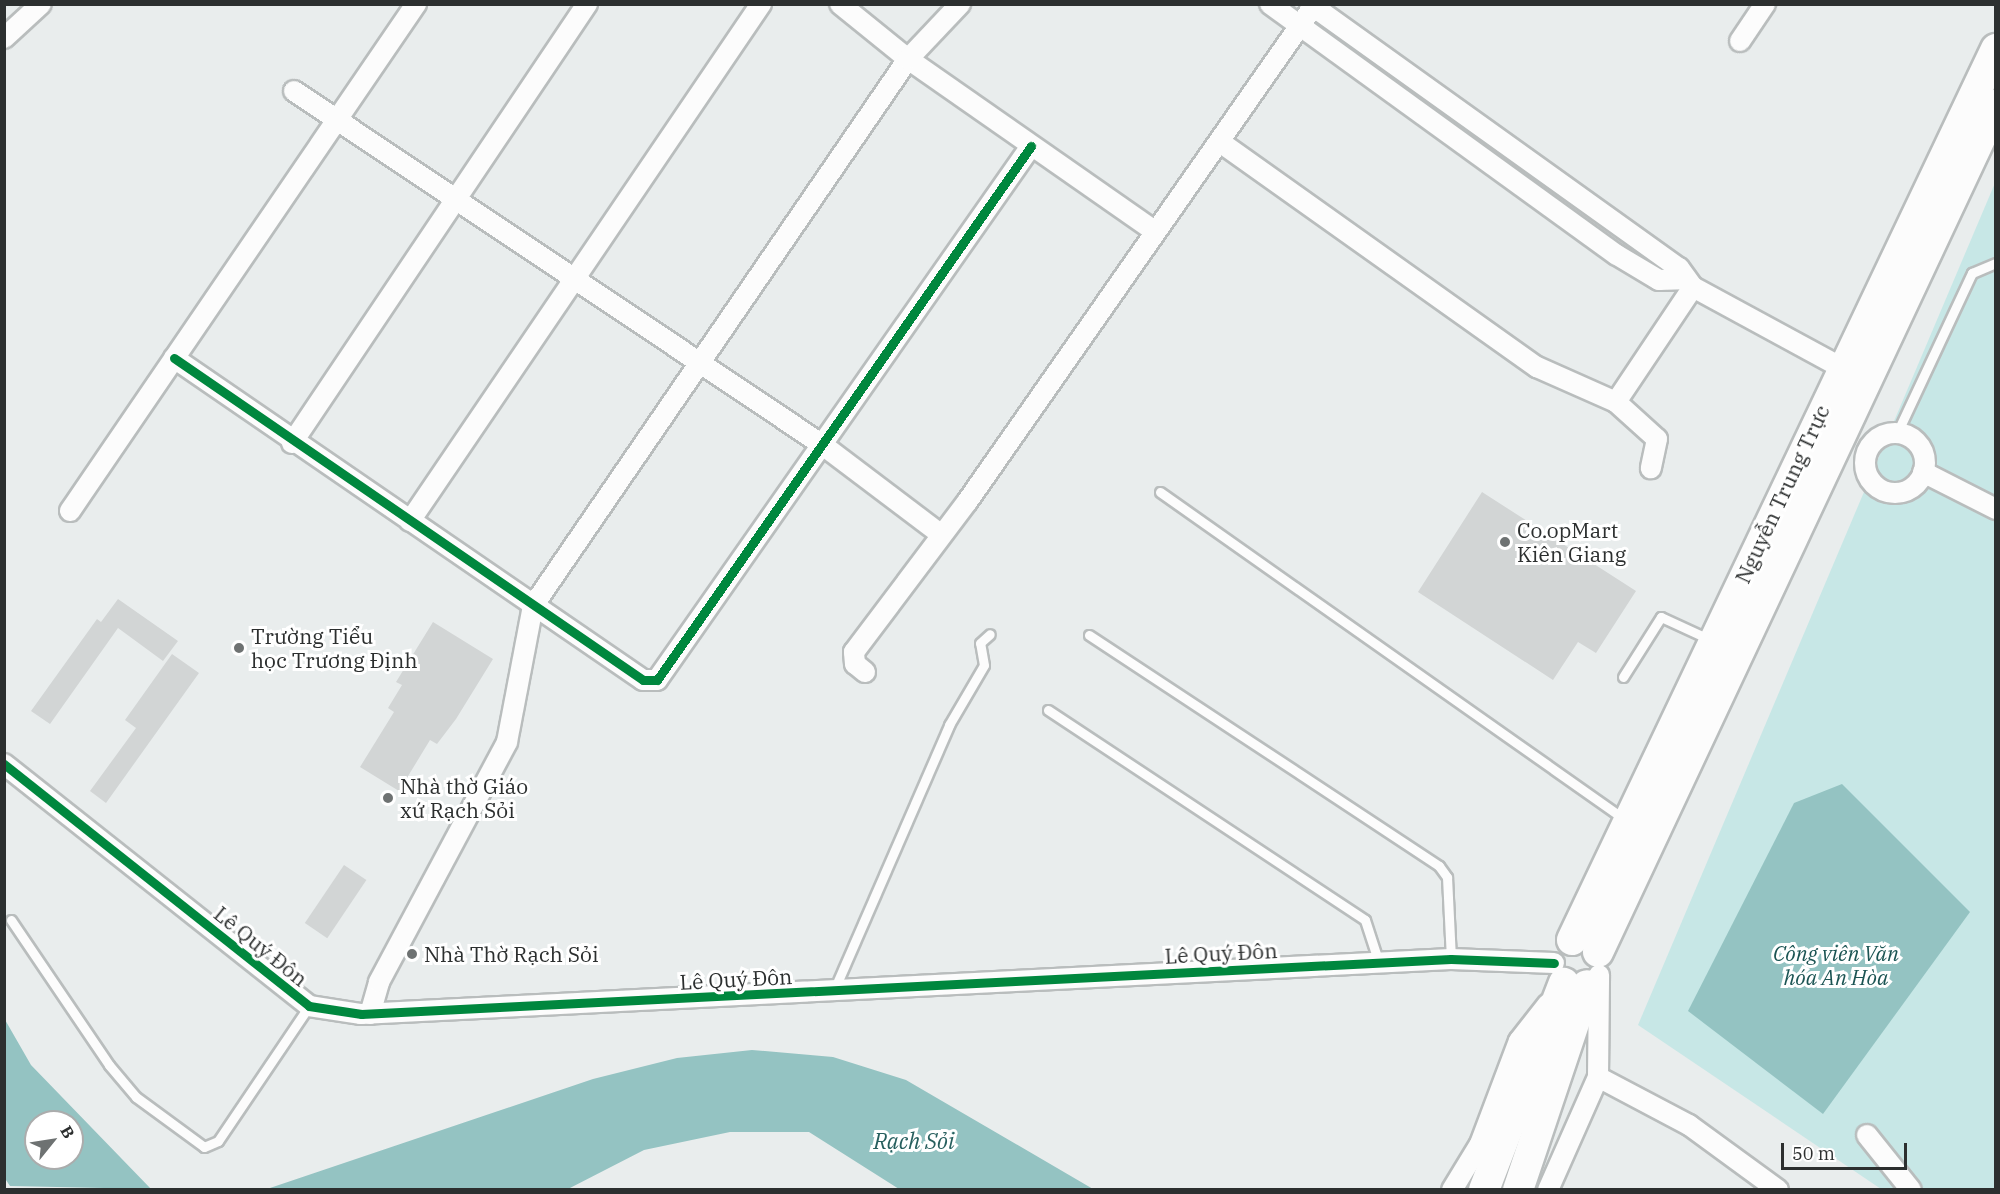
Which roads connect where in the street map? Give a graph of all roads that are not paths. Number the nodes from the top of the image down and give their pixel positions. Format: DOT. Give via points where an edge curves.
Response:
graph roads {
  1 [pos="41,4"];
  2 [pos="416,4"];
  3 [pos="587,4"];
  4 [pos="761,4"];
  5 [pos="840,4"];
  6 [pos="960,4"];
  7 [pos="1270,4"];
  8 [pos="1765,4"];
  9 [pos="1313,5"];
  10 [pos="1300,26"];
  11 [pos="4,38"];
  12 [pos="1740,41"];
  13 [pos="1995,49"];
  14 [pos="908,59"];
  15 [pos="294,91"];
  16 [pos="1995,105"];
  17 [pos="337,120"];
  18 [pos="1220,142"];
  19 [pos="1031,146"];
  20 [pos="456,198"];
  21 [pos="1155,231"];
  22 [pos="1995,263"];
  23 [pos="1900,275"];
  24 [pos="572,281"];
  25 [pos="1687,283"];
  26 [pos="174,358"];
  27 [pos="700,363"];
  28 [pos="1854,375"];
  29 [pos="1616,402"];
  30 [pos="1828,428"];
  31 [pos="1897,433"];
  32 [pos="292,443"];
  33 [pos="824,446"];
  34 [pos="1869,448"];
  35 [pos="1651,468"];
  36 [pos="1923,472"];
  37 [pos="1160,492"];
  38 [pos="1995,509"];
  39 [pos="70,511"];
  40 [pos="410,521"];
  41 [pos="939,533"];
  42 [pos="533,606"];
  43 [pos="990,634"];
  44 [pos="1089,635"];
  45 [pos="1714,641"];
  46 [pos="865,672"];
  47 [pos="1623,677"];
  48 [pos="1048,710"];
  49 [pos="4,764"];
  50 [pos="1630,824"];
  51 [pos="11,920"];
  52 [pos="1451,959"];
  53 [pos="1379,963"];
  54 [pos="1579,966"];
  55 [pos="833,992"];
  56 [pos="309,1006"];
  57 [pos="370,1014"];
  58 [pos="1598,1077"];
  59 [pos="1867,1135"];
  60 [pos="1452,1190"];
  61 [pos="1484,1190"];
  62 [pos="1518,1190"];
  63 [pos="1548,1190"];
  64 [pos="1778,1190"];
  65 [pos="1911,1190"];
  1 -- 11 [label="street"];
  2 -- 17 [label="street"];
  3 -- 20 [label="street"];
  4 -- 24 [label="street"];
  5 -- 14 [label="street"];
  6 -- 14 [label="street"];
  7 -- 10 [label="street"];
  8 -- 12 [label="street"];
  9 -- 10 [label="street"];
  9 -- 25 [label="street" via="1679,268"];
  10 -- 18 [label="street"];
  10 -- 25 [label="street" via="1617,255 1659,280"];
  13 -- 23 [label="main road, Nguyễn Trung Trực"];
  14 -- 19 [label="street"];
  14 -- 27 [label="street"];
  15 -- 17 [label="street"];
  16 -- 23 [label="main road, Nguyễn Trung Trực"];
  17 -- 20 [label="street"];
  17 -- 26 [label="street"];
  18 -- 21 [label="street"];
  18 -- 29 [label="street" via="1537,367"];
  19 -- 21 [label="street"];
  19 -- 33 [label="street"];
  20 -- 24 [label="street"];
  20 -- 32 [label="street"];
  21 -- 41 [label="street" via="967,502"];
  22 -- 31 [label="lane" via="1972,273"];
  23 -- 28 [label="main road, Nguyễn Trung Trực"];
  24 -- 27 [label="street"];
  24 -- 40 [label="street"];
  25 -- 28 [label="street"];
  25 -- 29 [label="street"];
  26 -- 32 [label="street"];
  26 -- 39 [label="street"];
  27 -- 33 [label="street"];
  27 -- 42 [label="street"];
  28 -- 30 [label="main road, Nguyễn Trung Trực"];
  29 -- 35 [label="street" via="1657,440"];
  30 -- 34 [label="street"];
  30 -- 45 [label="main road, Nguyễn Trung Trực"];
  30 -- 54 [label="main road, Nguyễn Trung Trực"];
  31 -- 34 [label="street" via="1884,435"];
  31 -- 36 [label="street" via="1920,446"];
  32 -- 40 [label="street"];
  33 -- 41 [label="street"];
  33 -- 42 [label="street" via="657,680 644,680"];
  34 -- 36 [label="street" via="1865,467 1879,489 1905,492"];
  36 -- 38 [label="street"];
  37 -- 50 [label="lane"];
  40 -- 42 [label="street"];
  41 -- 46 [label="street" via="854,652 855,664"];
  42 -- 57 [label="street" via="507,742 379,982"];
  43 -- 55 [label="lane" via="980,643 984,665 949,725"];
  44 -- 52 [label="lane" via="1439,866 1447,877"];
  45 -- 47 [label="lane" via="1661,617"];
  45 -- 50 [label="main road, Nguyễn Trung Trực"];
  48 -- 53 [label="lane" via="1365,920"];
  49 -- 56 [label="street, Lê Quý Đôn"];
  50 -- 54 [label="main road, Nguyễn Trung Trực"];
  51 -- 56 [label="lane" via="136,1097 204,1148 218,1141"];
  52 -- 53 [label="street, Lê Quý Đôn"];
  52 -- 54 [label="street, Lê Quý Đôn"];
  53 -- 55 [label="street, Lê Quý Đôn"];
  54 -- 58 [label="street"];
  54 -- 60 [label="street" via="1519,1041 1480,1144"];
  54 -- 61 [label="main road, Nguyễn Trung Trực"];
  54 -- 62 [label="main road, Nguyễn Trung Trực"];
  55 -- 57 [label="street, Lê Quý Đôn"];
  56 -- 57 [label="street, Lê Quý Đôn"];
  58 -- 63 [label="street"];
  58 -- 64 [label="street" via="1689,1125"];
  59 -- 65 [label="street"];
}
